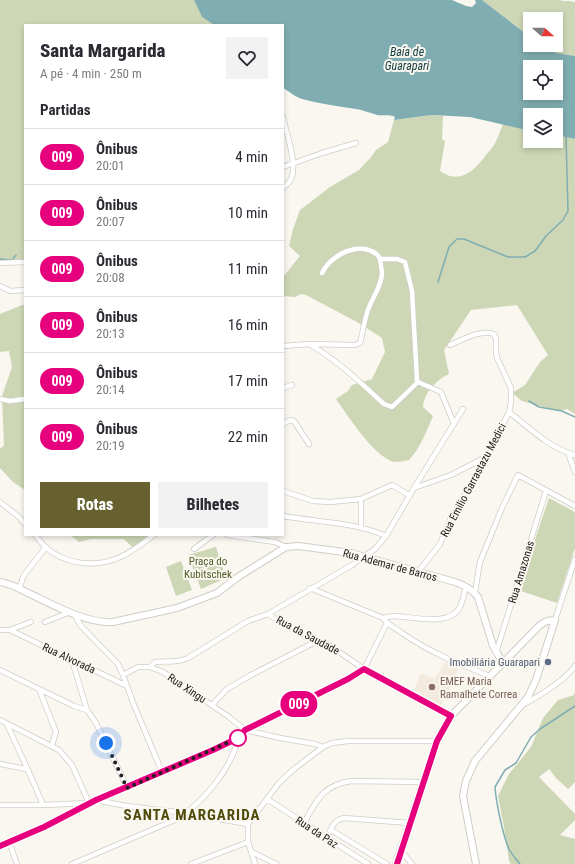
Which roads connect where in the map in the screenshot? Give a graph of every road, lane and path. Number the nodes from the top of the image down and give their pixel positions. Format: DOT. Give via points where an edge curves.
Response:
graph roads {
  1 [pos="284,122"];
  2 [pos="356,143"];
  3 [pos="293,163"];
  4 [pos="284,167"];
  5 [pos="284,187"];
  6 [pos="380,259"];
  7 [pos="24,262"];
  8 [pos="0,263"];
  9 [pos="322,273"];
  10 [pos="0,286"];
  11 [pos="24,290"];
  12 [pos="310,344"];
  13 [pos="450,345"];
  14 [pos="284,346"];
  15 [pos="418,382"];
  16 [pos="292,385"];
  17 [pos="284,388"];
  18 [pos="0,399"];
  19 [pos="24,399"];
  20 [pos="464,409"];
  21 [pos="509,412"];
  22 [pos="284,423"];
  23 [pos="454,424"];
  24 [pos="309,444"];
  25 [pos="568,453"];
  26 [pos="575,456"];
  27 [pos="487,457"];
  28 [pos="575,472"];
  29 [pos="414,488"];
  30 [pos="284,491"];
  31 [pos="546,491"];
  32 [pos="410,496"];
  33 [pos="361,499"];
  34 [pos="0,502"];
  35 [pos="575,506"];
  36 [pos="284,516"];
  37 [pos="24,523"];
  38 [pos="361,527"];
  39 [pos="36,536"];
  40 [pos="153,536"];
  41 [pos="212,536"];
  42 [pos="234,536"];
  43 [pos="386,536"];
  44 [pos="46,547"];
  45 [pos="286,547"];
  46 [pos="194,548"];
  47 [pos="365,557"];
  48 [pos="575,559"];
  49 [pos="574,568"];
  50 [pos="418,572"];
  51 [pos="0,582"];
  52 [pos="466,586"];
  53 [pos="310,588"];
  54 [pos="19,589"];
  55 [pos="475,592"];
  56 [pos="72,613"];
  57 [pos="268,614"];
  58 [pos="383,618"];
  59 [pos="555,620"];
  60 [pos="31,622"];
  61 [pos="45,622"];
  62 [pos="387,623"];
  63 [pos="0,630"];
  64 [pos="10,630"];
  65 [pos="317,641"];
  66 [pos="496,652"];
  67 [pos="72,660"];
  68 [pos="503,663"];
  69 [pos="150,666"];
  70 [pos="575,666"];
  71 [pos="364,669"];
  72 [pos="0,670"];
  73 [pos="124,675"];
  74 [pos="490,676"];
  75 [pos="127,686"];
  76 [pos="39,689"];
  77 [pos="212,705"];
  78 [pos="521,706"];
  79 [pos="87,710"];
  80 [pos="451,716"];
  81 [pos="0,720"];
  82 [pos="7,724"];
  83 [pos="245,730"];
  84 [pos="238,738"];
  85 [pos="437,741"];
  86 [pos="52,745"];
  87 [pos="323,747"];
  88 [pos="0,764"];
  89 [pos="26,769"];
  90 [pos="162,772"];
  91 [pos="424,782"];
  92 [pos="127,788"];
  93 [pos="267,799"];
  94 [pos="96,800"];
  95 [pos="89,803"];
  96 [pos="0,805"];
  97 [pos="43,805"];
  98 [pos="186,813"];
  99 [pos="304,823"];
  100 [pos="410,823"];
  101 [pos="248,824"];
  102 [pos="331,830"];
  103 [pos="327,838"];
  104 [pos="9,842"];
  105 [pos="248,842"];
  106 [pos="0,846"];
  107 [pos="362,849"];
  108 [pos="401,851"];
  109 [pos="252,852"];
  110 [pos="358,857"];
  111 [pos="17,864"];
  112 [pos="72,864"];
  113 [pos="191,864"];
  114 [pos="256,864"];
  115 [pos="276,864"];
  116 [pos="368,864"];
  117 [pos="387,864"];
  118 [pos="396,864"];
  119 [pos="412,864"];
  120 [pos="476,864"];
  1 -- 3 [label="street"];
  2 -- 3 [label="street"];
  3 -- 4 [label="street"];
  3 -- 5 [label="street" via="292,178"];
  6 -- 9 [label="street" via="373,252 356,249 333,259"];
  6 -- 12 [label="street" via="381,279 369,308 359,344"];
  6 -- 15 [label="street" via="397,259 406,263 412,291"];
  7 -- 8 [label="street"];
  10 -- 11 [label="street" via="10,291"];
  12 -- 14 [label="street"];
  12 -- 15 [label="street" via="347,370 384,404 392,407"];
  13 -- 21 [label="street" via="475,335 494,334 497,358 511,388"];
  15 -- 23 [label="street" via="441,392"];
  16 -- 17 [label="street"];
  18 -- 19 [label="street"];
  20 -- 23 [label="street"];
  21 -- 25 [label="street, Rua Emilio Garrastazu Medici" via="538,436"];
  21 -- 27 [label="street, Rua Emilio Garrastazu Medici"];
  22 -- 24 [label="street" via="294,421"];
  23 -- 29 [label="street"];
  25 -- 26 [label="street, Rua Emilio Garrastazu Medici"];
  25 -- 28 [label="street"];
  27 -- 29 [label="street" via="451,475"];
  27 -- 50 [label="street, Rua Emilio Garrastazu Medici" via="451,518 440,544"];
  29 -- 32 [label="street"];
  30 -- 33 [label="street" via="314,501"];
  31 -- 35 [label="street"];
  31 -- 55 [label="street" via="518,475 480,562"];
  31 -- 66 [label="street, Rua Amazonas"];
  32 -- 33 [label="street" via="392,485"];
  32 -- 43 [label="street"];
  33 -- 38 [label="street"];
  34 -- 37 [label="street"];
  36 -- 38 [label="street"];
  38 -- 43 [label="street"];
  39 -- 44 [label="street"];
  40 -- 44 [label="street" via="118,558 89,564 62,557"];
  41 -- 46 [label="street"];
  42 -- 45 [label="street, Rua Ademar de Barros" via="275,542"];
  43 -- 47 [label="street"];
  44 -- 54 [label="street" via="24,575"];
  45 -- 47 [label="street, Rua Ademar de Barros" via="299,546"];
  45 -- 56 [label="street" via="217,593 177,608 103,623"];
  47 -- 50 [label="street, Rua Ademar de Barros"];
  47 -- 53 [label="street"];
  48 -- 49 [label="street"];
  49 -- 59 [label="street"];
  50 -- 52 [label="street, Rua Ademar de Barros"];
  51 -- 54 [label="street"];
  52 -- 55 [label="street, Rua Ademar de Barros"];
  52 -- 58 [label="street" via="460,607 450,617"];
  53 -- 57 [label="street"];
  53 -- 58 [label="street"];
  54 -- 56 [label="street"];
  55 -- 66 [label="street"];
  56 -- 61 [label="street"];
  56 -- 73 [label="street" via="81,626 118,664"];
  57 -- 65 [label="street, Rua da Saudade"];
  57 -- 69 [label="street" via="248,621 188,658 180,661 155,662"];
  58 -- 62 [label="street"];
  59 -- 68 [label="street" via="540,624"];
  59 -- 78 [label="street" via="536,680"];
  60 -- 64 [label="street, Rua Alvorada"];
  62 -- 71 [label="street"];
  62 -- 74 [label="street" via="413,641 451,661"];
  63 -- 64 [label="street, Rua Alvorada"];
  64 -- 67 [label="street, Rua Alvorada"];
  65 -- 71 [label="street, Rua da Saudade" via="326,643"];
  65 -- 77 [label="street" via="227,689"];
  66 -- 68 [label="street"];
  67 -- 75 [label="street, Rua Alvorada"];
  67 -- 79 [label="street"];
  68 -- 74 [label="street"];
  69 -- 73 [label="street" via="138,667"];
  69 -- 77 [label="street, Rua Xingu"];
  70 -- 78 [label="street" via="539,696"];
  71 -- 80 [label="street, Rua da Saudade"];
  71 -- 83 [label="street"];
  72 -- 76 [label="street"];
  73 -- 75 [label="street"];
  74 -- 80 [label="street"];
  75 -- 90 [label="street"];
  76 -- 79 [label="street"];
  76 -- 86 [label="street" via="56,732"];
  77 -- 83 [label="street, Rua Xingu"];
  78 -- 120 [label="street" via="475,761 466,781 464,796"];
  79 -- 92 [label="street" via="96,723"];
  80 -- 85 [label="street"];
  81 -- 82 [label="street"];
  82 -- 86 [label="street"];
  82 -- 89 [label="street"];
  83 -- 84 [label="street"];
  83 -- 87 [label="street"];
  84 -- 90 [label="street"];
  84 -- 98 [label="street" via="227,766 207,795"];
  85 -- 87 [label="street" via="348,741"];
  85 -- 91 [label="street"];
  86 -- 95 [label="street" via="72,765"];
  87 -- 93 [label="street" via="294,769"];
  88 -- 89 [label="street"];
  89 -- 97 [label="street"];
  90 -- 92 [label="street"];
  91 -- 99 [label="street" via="342,782 321,795"];
  91 -- 100 [label="street"];
  92 -- 94 [label="street"];
  93 -- 99 [label="street, Rua da Paz"];
  93 -- 101 [label="street"];
  94 -- 95 [label="street"];
  94 -- 98 [label="street"];
  95 -- 97 [label="street"];
  95 -- 104 [label="street"];
  96 -- 97 [label="street"];
  98 -- 101 [label="street"];
  98 -- 112 [label="street"];
  99 -- 103 [label="street, Rua da Paz"];
  100 -- 102 [label="street" via="344,818 338,819"];
  100 -- 108 [label="street"];
  101 -- 105 [label="street"];
  102 -- 103 [label="street"];
  102 -- 107 [label="street"];
  103 -- 110 [label="street, Rua da Paz"];
  104 -- 106 [label="street"];
  104 -- 111 [label="street"];
  105 -- 109 [label="street"];
  105 -- 113 [label="street"];
  107 -- 110 [label="street"];
  107 -- 117 [label="street"];
  108 -- 118 [label="street"];
  108 -- 119 [label="street"];
  109 -- 114 [label="street"];
  109 -- 115 [label="street"];
  110 -- 116 [label="street, Rua da Paz"];
}
